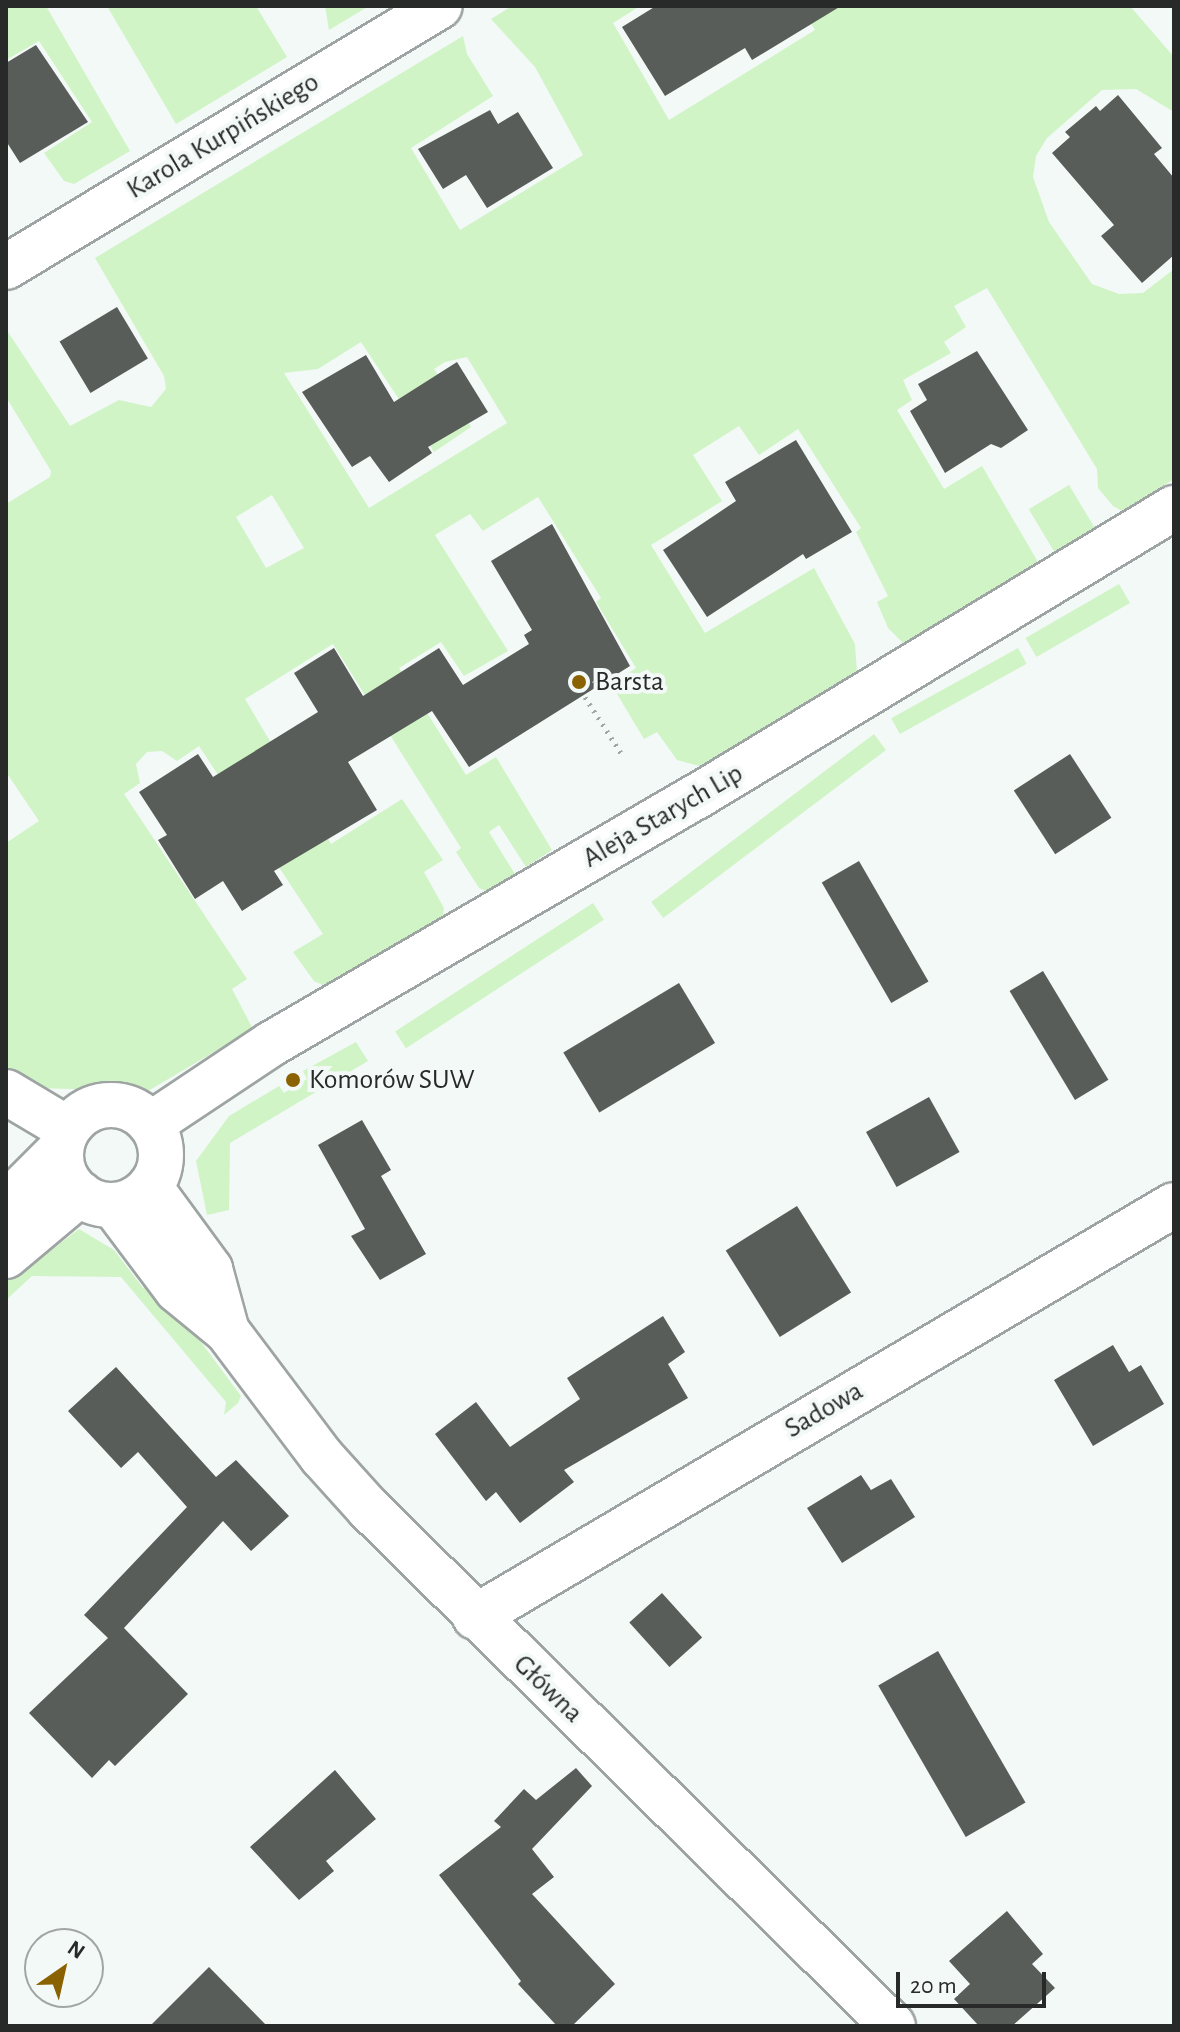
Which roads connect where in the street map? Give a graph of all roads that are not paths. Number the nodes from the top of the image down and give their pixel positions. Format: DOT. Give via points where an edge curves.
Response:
graph roads {
  1 [pos="440,6"];
  2 [pos="6,267"];
  3 [pos="1174,508"];
  4 [pos="6,1092"];
  5 [pos="151,1124"];
  6 [pos="65,1139"];
  7 [pos="115,1196"];
  8 [pos="6,1204"];
  9 [pos="1174,1205"];
  10 [pos="6,1256"];
  11 [pos="475,1617"];
  12 [pos="893,2026"];
  1 -- 2 [label="street, Karola Kurpińskiego"];
  3 -- 5 [label="street, Aleja Starych Lip" via="696,797 271,1044"];
  4 -- 6 [label="street"];
  5 -- 6 [label="street" via="129,1108 102,1106"];
  5 -- 7 [label="street" via="162,1149"];
  6 -- 7 [label="street" via="64,1174"];
  6 -- 8 [label="street"];
  7 -- 10 [label="street"];
  7 -- 11 [label="street, Główna" via="177,1290 227,1331 322,1457"];
  9 -- 11 [label="street, Sadowa"];
  11 -- 12 [label="street, Główna"];
}
